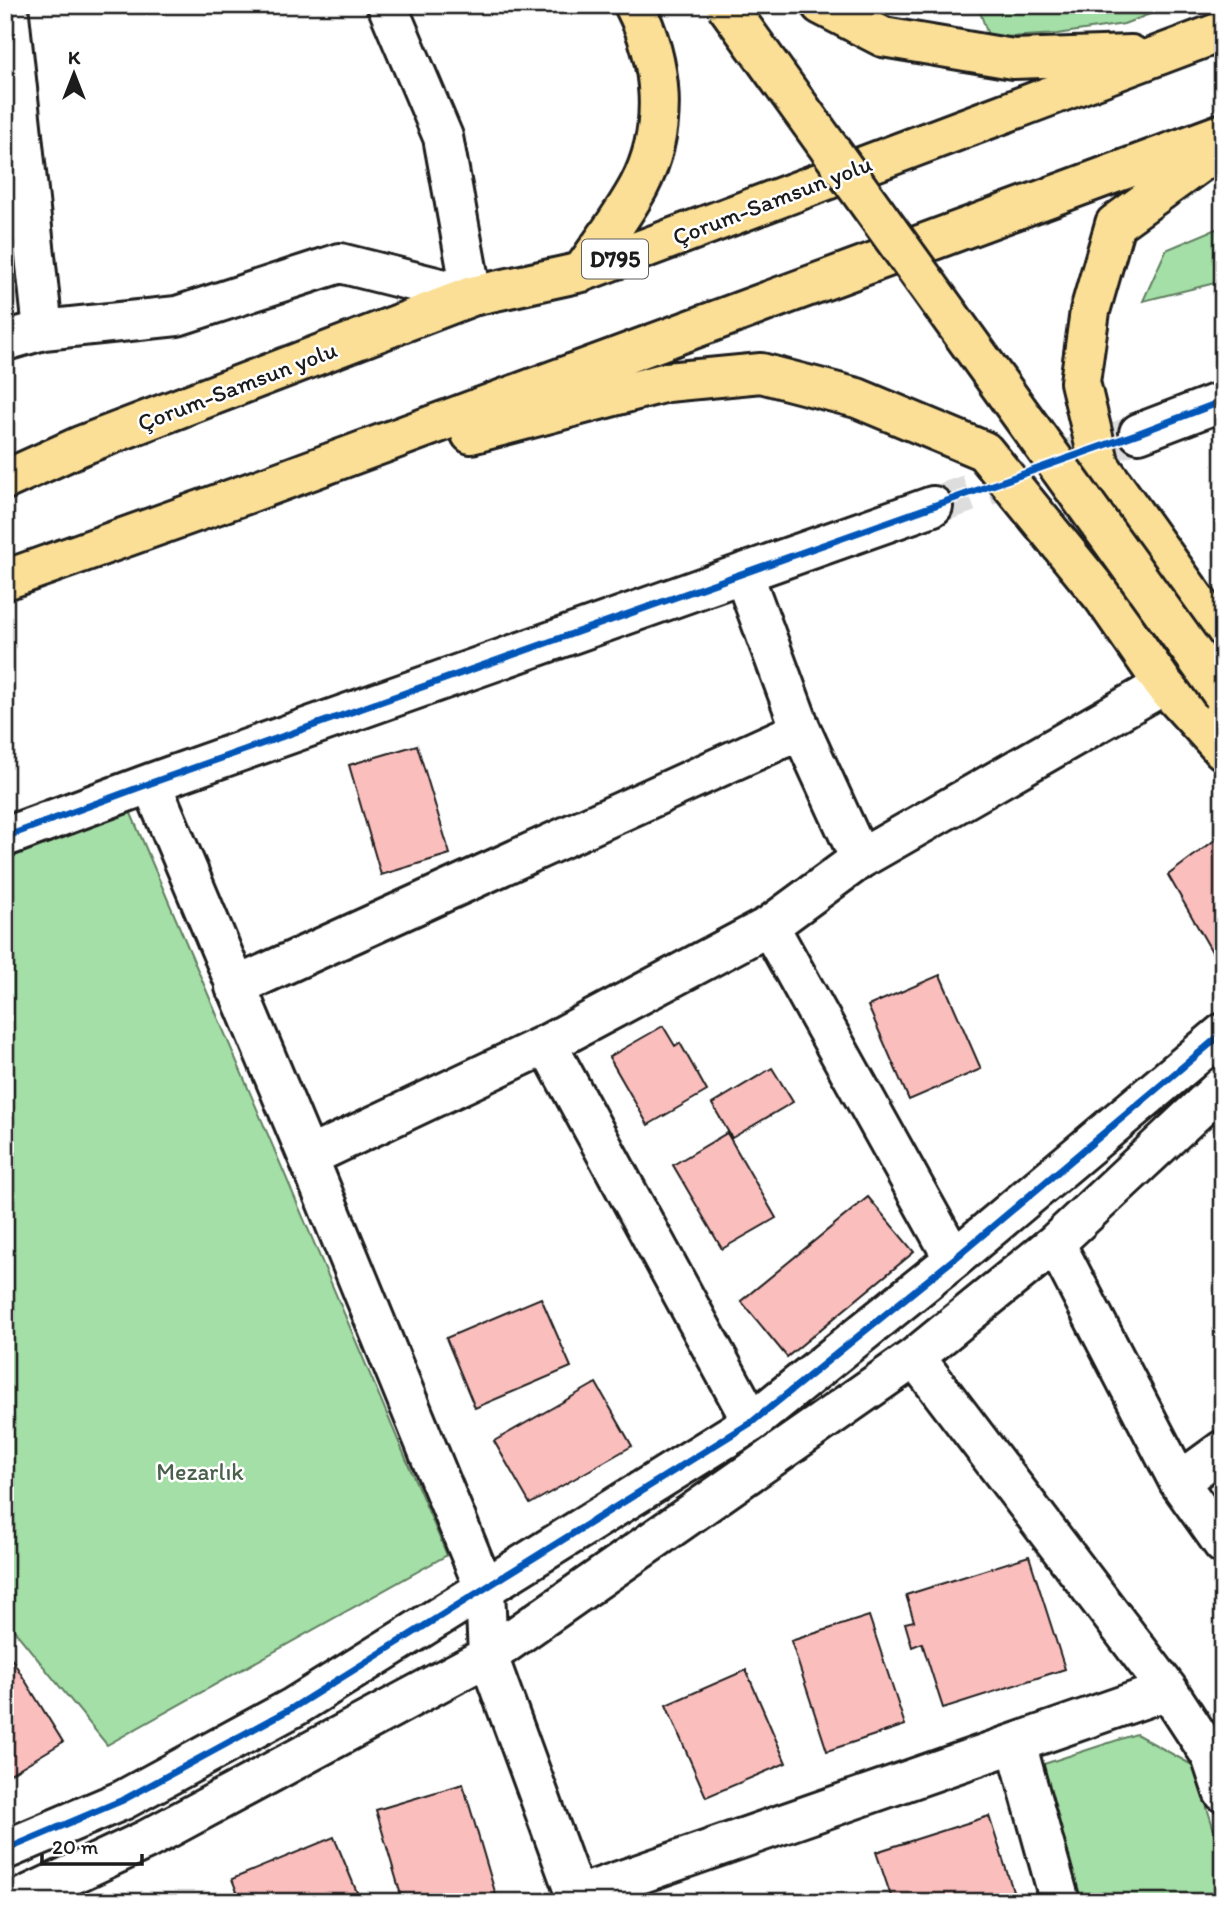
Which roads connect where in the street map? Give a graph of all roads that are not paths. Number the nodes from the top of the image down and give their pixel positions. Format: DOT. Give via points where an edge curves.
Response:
graph roads {
  1 [pos="8,5"];
  2 [pos="387,5"];
  3 [pos="634,5"];
  4 [pos="726,5"];
  5 [pos="821,5"];
  6 [pos="1223,31"];
  7 [pos="1161,54"];
  8 [pos="1223,133"];
  9 [pos="1223,149"];
  10 [pos="582,272"];
  11 [pos="472,296"];
  12 [pos="43,330"];
  13 [pos="5,341"];
  14 [pos="1223,401"];
  15 [pos="1139,433"];
  16 [pos="5,480"];
  17 [pos="249,493"];
  18 [pos="933,506"];
  19 [pos="743,573"];
  20 [pos="5,580"];
  21 [pos="1223,638"];
  22 [pos="1164,685"];
  23 [pos="1223,695"];
  24 [pos="802,730"];
  25 [pos="1223,750"];
  26 [pos="151,783"];
  27 [pos="5,837"];
  28 [pos="860,859"];
  29 [pos="769,926"];
  30 [pos="235,987"];
  31 [pos="1223,1033"];
  32 [pos="547,1044"];
  33 [pos="1223,1086"];
  34 [pos="308,1157"];
  35 [pos="1055,1242"];
  36 [pos="954,1259"];
  37 [pos="915,1357"];
  38 [pos="752,1422"];
  39 [pos="1223,1450"];
  40 [pos="1179,1482"];
  41 [pos="1223,1544"];
  42 [pos="485,1590"];
  43 [pos="488,1656"];
  44 [pos="1168,1690"];
  45 [pos="1016,1742"];
  46 [pos="1219,1766"];
  47 [pos="5,1850"];
  48 [pos="577,1899"];
  49 [pos="13,1902"];
  50 [pos="1060,1902"];
  1 -- 12 [label="street"];
  2 -- 11 [label="street" via="443,136"];
  3 -- 10 [label="main road" via="655,58 660,96 656,142 639,186"];
  4 -- 23 [label="main road, bridge"];
  5 -- 7 [label="main road" via="884,37 1013,59"];
  6 -- 7 [label="main road, Çorum-Samsun yolu / D795"];
  7 -- 10 [label="main road, Çorum-Samsun yolu / D795"];
  8 -- 17 [label="main road"];
  9 -- 21 [label="main road" via="1115,224 1090,311 1080,382 1100,466"];
  10 -- 11 [label="main road, Çorum-Samsun yolu / D795"];
  11 -- 12 [label="street" via="340,263 177,316"];
  11 -- 16 [label="main road, Çorum-Samsun yolu / D795" via="80,446"];
  12 -- 13 [label="street"];
  14 -- 15 [label="street"];
  17 -- 20 [label="main road"];
  17 -- 22 [label="main road" via="667,382 761,373 858,398 984,451 1102,597"];
  18 -- 19 [label="street"];
  19 -- 24 [label="street"];
  19 -- 26 [label="street"];
  22 -- 25 [label="main road"];
  22 -- 28 [label="street"];
  24 -- 28 [label="street"];
  24 -- 30 [label="street"];
  26 -- 27 [label="street"];
  26 -- 30 [label="street"];
  28 -- 29 [label="street"];
  29 -- 32 [label="street"];
  29 -- 36 [label="street"];
  30 -- 34 [label="street"];
  31 -- 36 [label="street"];
  32 -- 34 [label="street"];
  32 -- 38 [label="street"];
  33 -- 35 [label="street"];
  34 -- 42 [label="street"];
  35 -- 37 [label="street"];
  35 -- 40 [label="street"];
  36 -- 38 [label="street"];
  37 -- 43 [label="street"];
  37 -- 44 [label="street"];
  38 -- 42 [label="street"];
  39 -- 40 [label="street"];
  40 -- 41 [label="street"];
  42 -- 43 [label="street"];
  42 -- 47 [label="street" via="294,1707 160,1780"];
  43 -- 48 [label="street"];
  43 -- 49 [label="street" via="146,1840"];
  44 -- 45 [label="street"];
  44 -- 46 [label="street"];
  45 -- 48 [label="street"];
  45 -- 50 [label="street"];
}
